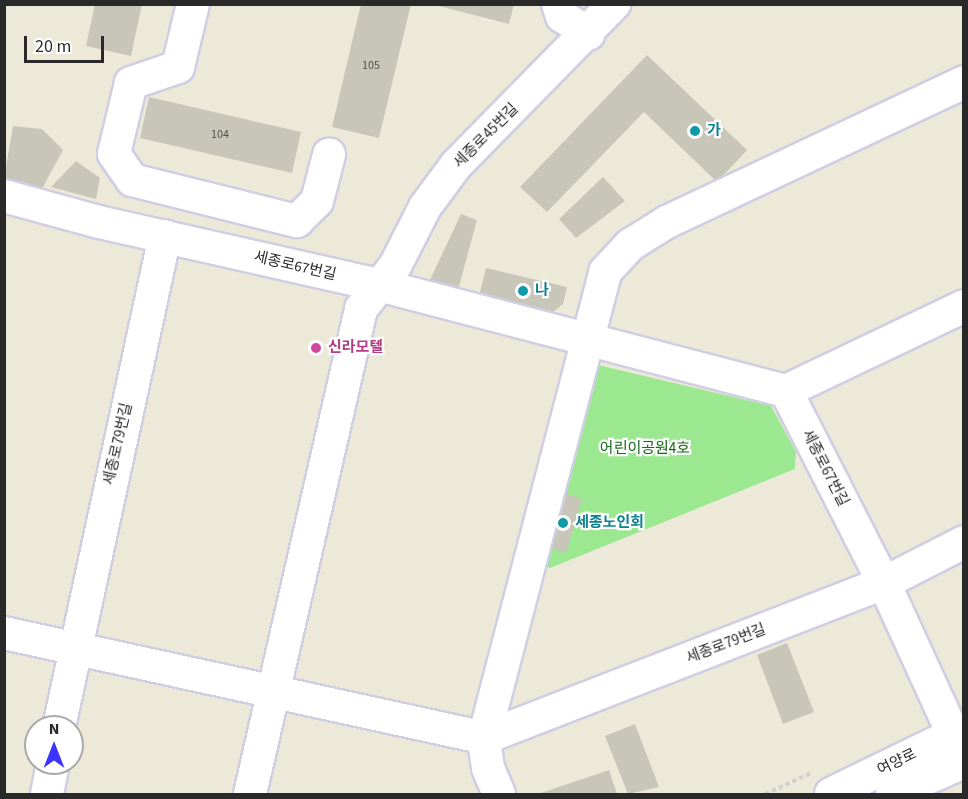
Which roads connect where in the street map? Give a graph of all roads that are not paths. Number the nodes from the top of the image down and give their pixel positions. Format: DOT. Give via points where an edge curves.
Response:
graph roads {
  1 [pos="193,4"];
  2 [pos="558,4"];
  3 [pos="614,4"];
  4 [pos="589,34"];
  5 [pos="963,82"];
  6 [pos="329,155"];
  7 [pos="132,180"];
  8 [pos="4,196"];
  9 [pos="99,222"];
  10 [pos="165,236"];
  11 [pos="379,285"];
  12 [pos="963,306"];
  13 [pos="585,338"];
  14 [pos="786,391"];
  15 [pos="963,542"];
  16 [pos="884,583"];
  17 [pos="4,633"];
  18 [pos="72,651"];
  19 [pos="276,693"];
  20 [pos="61,715"];
  21 [pos="484,738"];
  22 [pos="960,742"];
  23 [pos="51,775"];
  24 [pos="47,795"];
  25 [pos="250,795"];
  26 [pos="499,795"];
  27 [pos="831,795"];
  28 [pos="892,795"];
  1 -- 7 [label="street" via="178,67 131,83 114,154"];
  2 -- 4 [label="street" via="562,16"];
  3 -- 4 [label="street, 세종로45번길"];
  4 -- 11 [label="street, 세종로45번길" via="456,165 424,207 395,266"];
  5 -- 13 [label="street" via="667,222 630,245 605,272"];
  6 -- 7 [label="street" via="317,201 297,221"];
  7 -- 9 [label="street"];
  8 -- 9 [label="street, 세종로67번길"];
  9 -- 10 [label="street, 세종로67번길"];
  10 -- 11 [label="street, 세종로67번길"];
  10 -- 18 [label="street, 세종로79번길"];
  11 -- 13 [label="street, 세종로67번길"];
  11 -- 19 [label="street" via="361,309"];
  12 -- 14 [label="street"];
  13 -- 14 [label="street, 세종로67번길"];
  13 -- 21 [label="street"];
  14 -- 16 [label="street, 세종로67번길"];
  15 -- 16 [label="street, 세종로79번길"];
  16 -- 21 [label="street, 세종로79번길"];
  16 -- 22 [label="street, 세종로67번길"];
  17 -- 18 [label="street"];
  18 -- 19 [label="street"];
  18 -- 20 [label="street, 세종로79번길"];
  19 -- 21 [label="street"];
  19 -- 25 [label="street"];
  21 -- 26 [label="street" via="488,768"];
  22 -- 27 [label="street, 여양로"];
  22 -- 28 [label="street, 여양로"];
  23 -- 24 [label="street"];
}
